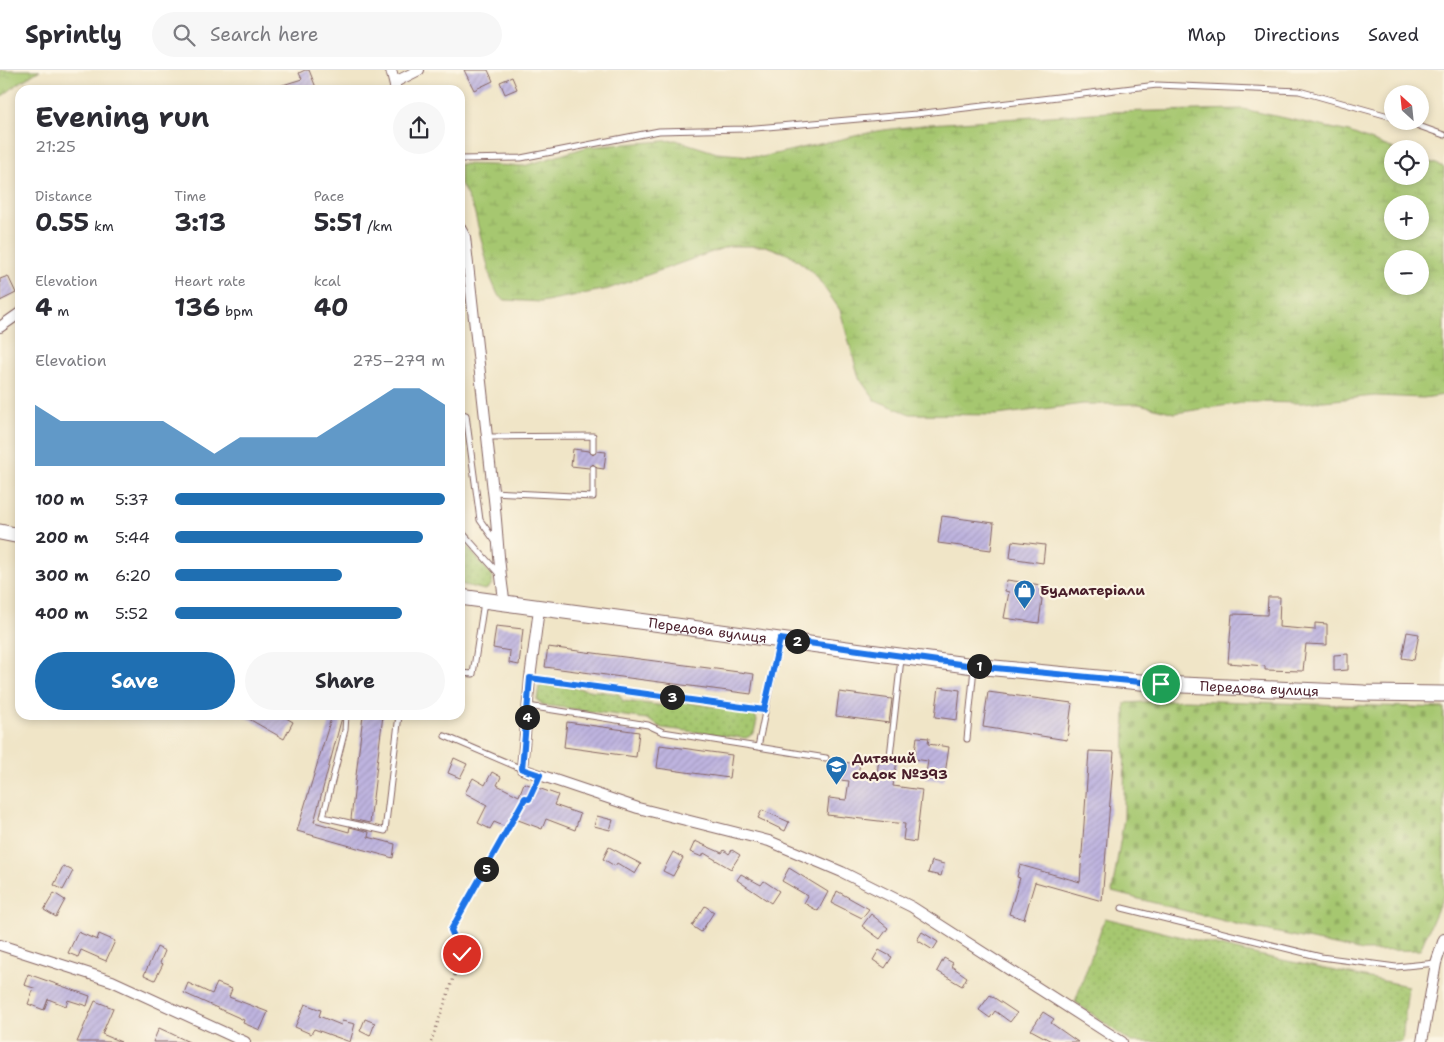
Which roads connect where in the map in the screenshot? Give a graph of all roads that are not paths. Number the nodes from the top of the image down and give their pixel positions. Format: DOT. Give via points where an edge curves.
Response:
graph roads {
  1 [pos="391,70"];
  2 [pos="419,70"];
  3 [pos="396,85"];
  4 [pos="397,85"];
  5 [pos="1384,115"];
  6 [pos="1429,130"];
  7 [pos="1444,135"];
  8 [pos="465,159"];
  9 [pos="465,237"];
  10 [pos="15,317"];
  11 [pos="0,328"];
  12 [pos="465,415"];
  13 [pos="487,438"];
  14 [pos="593,451"];
  15 [pos="593,468"];
  16 [pos="493,492"];
  17 [pos="0,532"];
  18 [pos="15,535"];
  19 [pos="465,536"];
  20 [pos="498,546"];
  21 [pos="499,574"];
  22 [pos="465,598"];
  23 [pos="484,601"];
  24 [pos="505,604"];
  25 [pos="539,610"];
  26 [pos="780,639"];
  27 [pos="902,656"];
  28 [pos="974,666"];
  29 [pos="465,673"];
  30 [pos="530,678"];
  31 [pos="1444,694"];
  32 [pos="528,706"];
  33 [pos="764,710"];
  34 [pos="346,720"];
  35 [pos="398,720"];
  36 [pos="445,736"];
  37 [pos="967,740"];
  38 [pos="758,747"];
  39 [pos="890,756"];
  40 [pos="826,758"];
  41 [pos="522,769"];
  42 [pos="1122,908"];
  43 [pos="1444,939"];
  44 [pos="0,945"];
  45 [pos="1436,963"];
  46 [pos="245,1042"];
  47 [pos="1122,1042"];
  48 [pos="1422,1042"];
  1 -- 3 [label="street"];
  2 -- 4 [label="street"];
  5 -- 8 [label="lane" via="1299,90 1157,85 916,114 744,129 659,131 521,158"];
  6 -- 7 [label="lane"];
  9 -- 13 [label="street"];
  10 -- 11 [label="street"];
  12 -- 20 [label="lane" via="480,520"];
  13 -- 14 [label="lane" via="593,436"];
  13 -- 16 [label="street"];
  15 -- 16 [label="lane" via="594,497"];
  16 -- 20 [label="street"];
  17 -- 18 [label="street"];
  19 -- 21 [label="lane"];
  20 -- 21 [label="street"];
  21 -- 24 [label="street"];
  22 -- 23 [label="street, Передова вулиця"];
  23 -- 24 [label="street, Передова вулиця"];
  23 -- 29 [label="lane" via="473,674"];
  24 -- 25 [label="street, Передова вулиця"];
  25 -- 26 [label="street, Передова вулиця"];
  25 -- 30 [label="street"];
  26 -- 27 [label="street, Передова вулиця"];
  26 -- 33 [label="lane"];
  27 -- 28 [label="street, Передова вулиця"];
  27 -- 39 [label="lane"];
  28 -- 31 [label="street, Передова вулиця" via="1161,684"];
  28 -- 37 [label="lane"];
  30 -- 32 [label="street"];
  30 -- 33 [label="lane"];
  32 -- 38 [label="lane"];
  32 -- 41 [label="street"];
  33 -- 38 [label="lane"];
  34 -- 35 [label="lane" via="323,817 384,830"];
  36 -- 41 [label="lane"];
  38 -- 40 [label="lane"];
  41 -- 47 [label="street" via="638,808 769,841 842,872 912,907"];
  42 -- 45 [label="lane" via="1321,957 1396,967"];
  43 -- 45 [label="street"];
  44 -- 46 [label="street" via="112,981"];
  45 -- 48 [label="street"];
}
